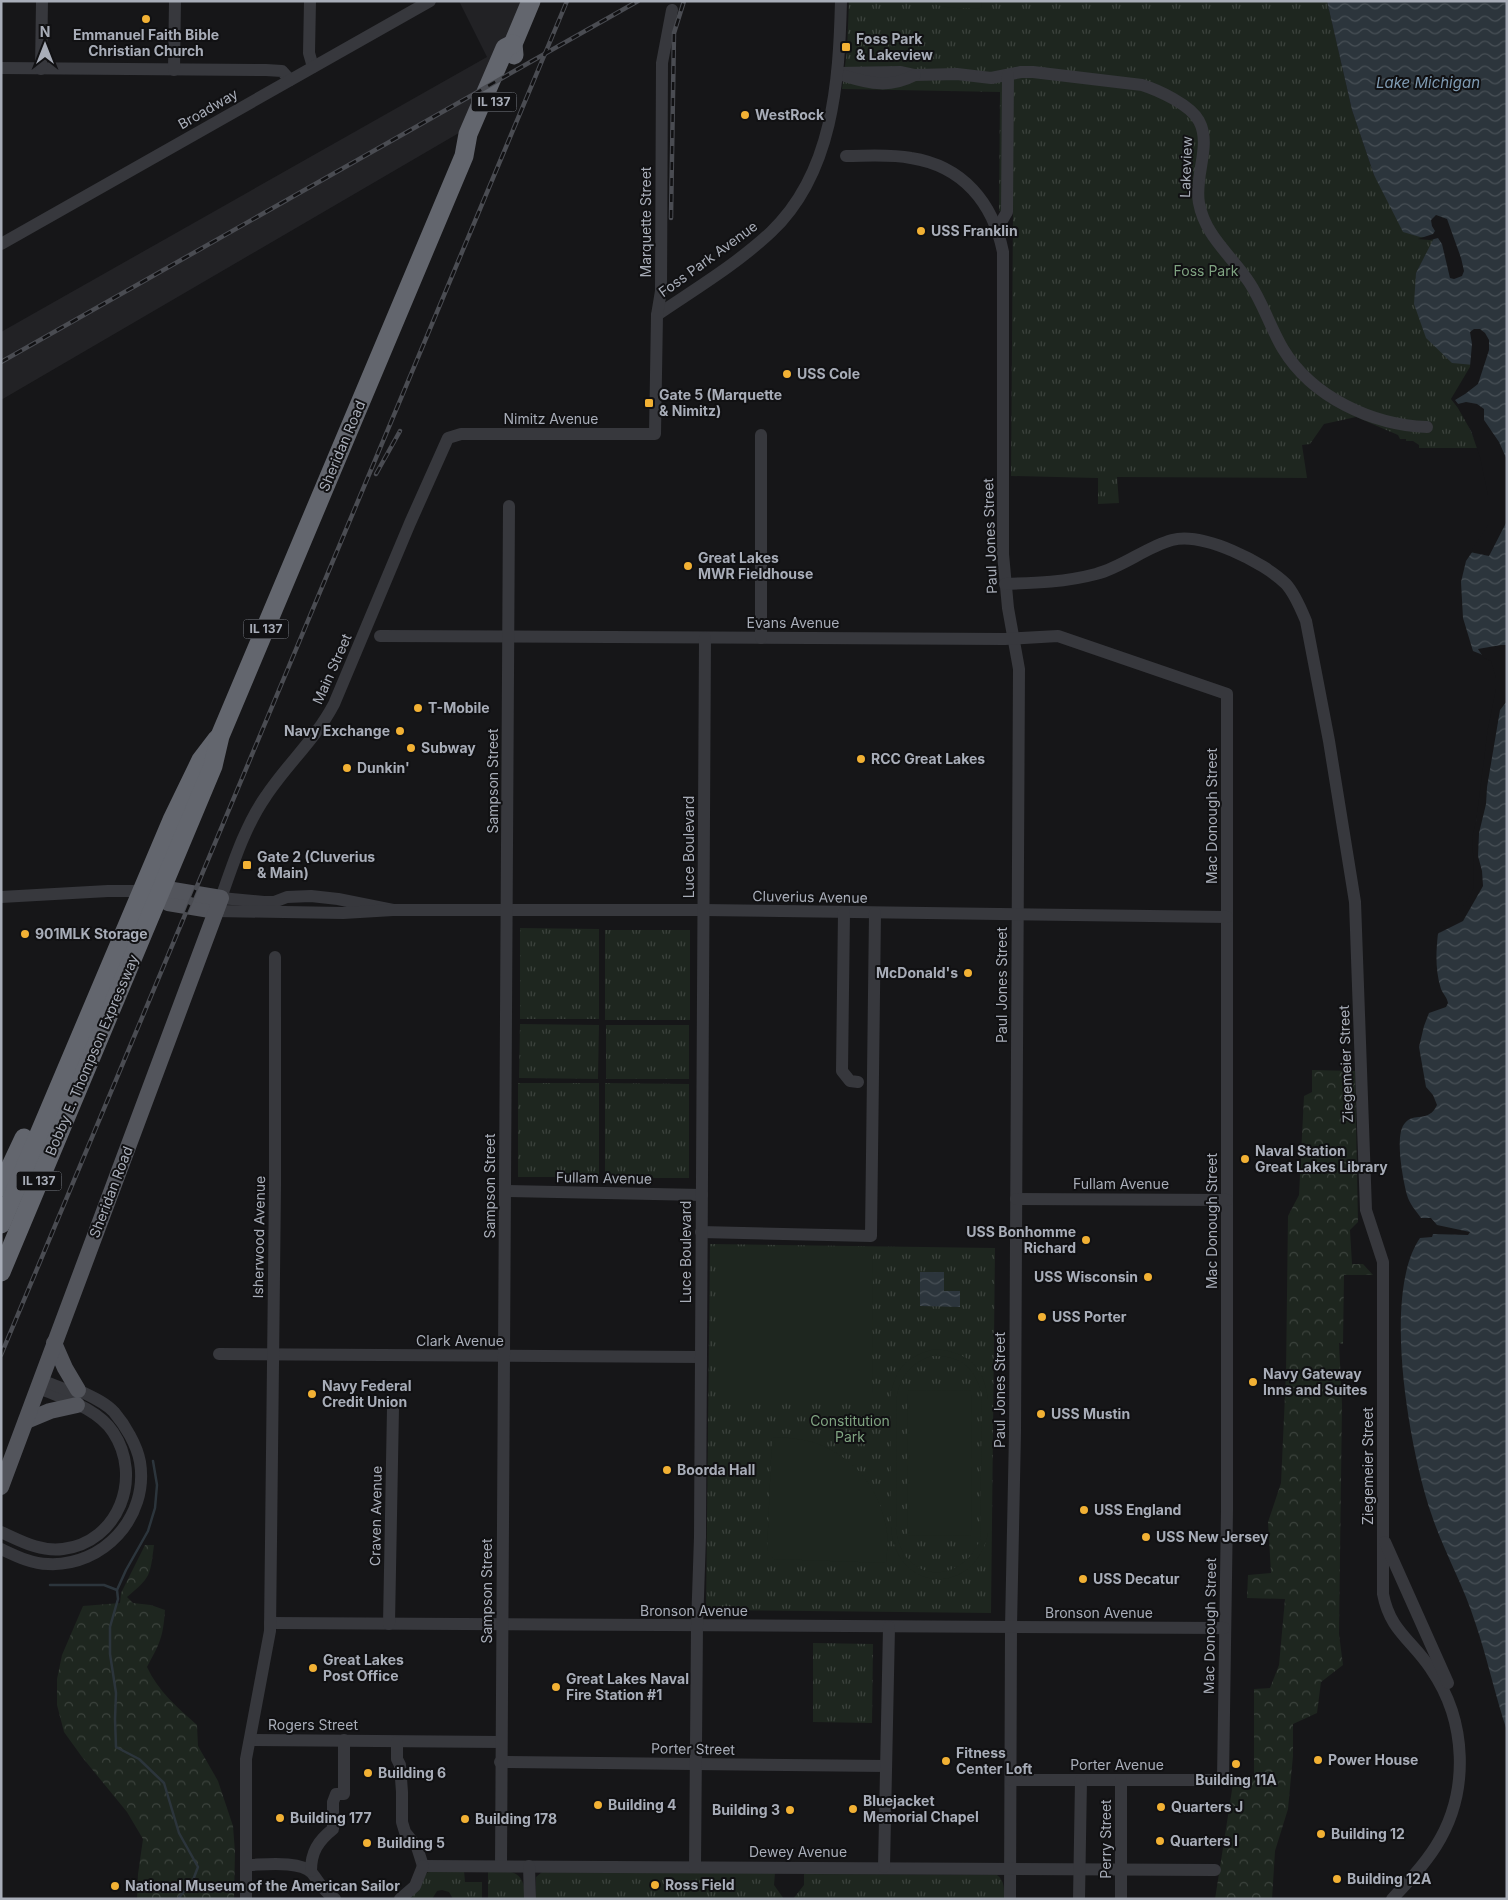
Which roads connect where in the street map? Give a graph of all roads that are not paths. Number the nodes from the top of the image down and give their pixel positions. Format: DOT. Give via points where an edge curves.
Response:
graph roads {
  1 [pos="42,1"];
  2 [pos="176,1"];
  3 [pos="310,1"];
  4 [pos="430,1"];
  5 [pos="531,1"];
  6 [pos="842,1"];
  7 [pos="672,10"];
  8 [pos="313,67"];
  9 [pos="1,68"];
  10 [pos="41,69"];
  11 [pos="174,70"];
  12 [pos="837,73"];
  13 [pos="1008,75"];
  14 [pos="290,80"];
  15 [pos="846,156"];
  16 [pos="997,229"];
  17 [pos="1,244"];
  18 [pos="657,315"];
  19 [pos="1427,427"];
  20 [pos="654,434"];
  21 [pos="761,435"];
  22 [pos="448,438"];
  23 [pos="510,506"];
  24 [pos="1005,584"];
  25 [pos="380,636"];
  26 [pos="509,636"];
  27 [pos="705,638"];
  28 [pos="761,638"];
  29 [pos="1014,639"];
  30 [pos="1198,684"];
  31 [pos="150,892"];
  32 [pos="1,897"];
  33 [pos="218,905"];
  34 [pos="703,910"];
  35 [pos="508,911"];
  36 [pos="844,912"];
  37 [pos="875,912"];
  38 [pos="1017,914"];
  39 [pos="1226,916"];
  40 [pos="275,957"];
  41 [pos="858,1082"];
  42 [pos="59,1084"];
  43 [pos="1,1187"];
  44 [pos="505,1191"];
  45 [pos="702,1195"];
  46 [pos="1016,1199"];
  47 [pos="1226,1200"];
  48 [pos="1,1224"];
  49 [pos="701,1232"];
  50 [pos="1,1272"];
  51 [pos="54,1343"];
  52 [pos="219,1354"];
  53 [pos="273,1355"];
  54 [pos="504,1356"];
  55 [pos="700,1357"];
  56 [pos="40,1384"];
  57 [pos="78,1397"];
  58 [pos="393,1408"];
  59 [pos="26,1421"];
  60 [pos="1,1487"];
  61 [pos="1,1532"];
  62 [pos="1383,1537"];
  63 [pos="1,1549"];
  64 [pos="270,1623"];
  65 [pos="389,1624"];
  66 [pos="502,1625"];
  67 [pos="697,1626"];
  68 [pos="889,1627"];
  69 [pos="1011,1627"];
  70 [pos="1224,1628"];
  71 [pos="1458,1734"];
  72 [pos="250,1740"];
  73 [pos="344,1740"];
  74 [pos="397,1742"];
  75 [pos="501,1742"];
  76 [pos="500,1762"];
  77 [pos="695,1765"];
  78 [pos="886,1766"];
  79 [pos="1011,1780"];
  80 [pos="1081,1780"];
  81 [pos="1121,1780"];
  82 [pos="1223,1780"];
  83 [pos="246,1865"];
  84 [pos="501,1865"];
  85 [pos="423,1866"];
  86 [pos="529,1866"];
  87 [pos="695,1866"];
  88 [pos="884,1867"];
  89 [pos="1010,1869"];
  90 [pos="1079,1870"];
  91 [pos="1120,1870"];
  92 [pos="1215,1870"];
  93 [pos="311,1871"];
  94 [pos="246,1899"];
  95 [pos="335,1899"];
  96 [pos="400,1899"];
  97 [pos="530,1899"];
  98 [pos="1010,1899"];
  99 [pos="1079,1899"];
  100 [pos="1121,1899"];
  101 [pos="1392,1899"];
  1 -- 10 [label="street"];
  2 -- 11 [label="street"];
  3 -- 8 [label="street" via="309,53"];
  4 -- 8 [label="street, Broadway"];
  5 -- 31 [label="highway, Sheridan Road / IL 137" via="512,44 505,48 468,134 464,156 220,736 201,760 172,820"];
  6 -- 12 [label="street, Foss Park Avenue"];
  7 -- 18 [label="street, Marquette Street" via="662,63 661,291"];
  8 -- 14 [label="street, Broadway"];
  9 -- 10 [label="street"];
  10 -- 11 [label="street"];
  11 -- 14 [label="street" via="282,71"];
  12 -- 13 [label="street, Lakeview" via="901,72 991,78"];
  12 -- 18 [label="street, Foss Park Avenue" via="831,115 817,165 794,204 772,231 748,252"];
  13 -- 16 [label="street" via="1007,212"];
  13 -- 19 [label="street, Lakeview" via="1033,72 1142,85 1188,109 1198,118 1203,134 1198,184 1203,219 1255,291 1284,350 1298,368 1331,398 1384,422"];
  14 -- 17 [label="street, Broadway"];
  15 -- 16 [label="street, Paul Jones Street" via="911,158 942,167 979,196"];
  16 -- 24 [label="street, Paul Jones Street" via="1004,262"];
  18 -- 20 [label="street, Marquette Street"];
  20 -- 22 [label="street, Nimitz Avenue" via="461,434"];
  21 -- 28 [label="street"];
  22 -- 33 [label="street, Main Street" via="334,704 319,730 261,804"];
  23 -- 26 [label="street, Sampson Street"];
  24 -- 29 [label="street, Paul Jones Street"];
  24 -- 62 [label="street, Ziegemeier Street" via="1089,576 1116,568 1171,540 1193,538 1208,541 1267,568 1287,585 1302,610 1329,741 1355,902 1366,1210 1383,1262"];
  25 -- 26 [label="street, Evans Avenue"];
  26 -- 27 [label="street, Evans Avenue"];
  26 -- 35 [label="street, Sampson Street"];
  27 -- 28 [label="street, Evans Avenue"];
  27 -- 34 [label="street, Luce Boulevard"];
  28 -- 29 [label="street, Evans Avenue"];
  29 -- 30 [label="street, Evans Avenue" via="1058,636"];
  29 -- 38 [label="street, Paul Jones Street" via="1019,668"];
  30 -- 39 [label="street, Mac Donough Street" via="1226,694"];
  31 -- 32 [label="street"];
  31 -- 33 [label="main road" via="173,890"];
  31 -- 42 [label="highway, Bobby E. Thompson Expressway / IL 137"];
  31 -- 50 [label="highway, Bobby E. Thompson Expressway / IL 137"];
  33 -- 35 [label="street, Cluverius Avenue" via="343,913"];
  33 -- 51 [label="main road, Sheridan Road"];
  34 -- 35 [label="street, Cluverius Avenue"];
  34 -- 36 [label="street, Cluverius Avenue"];
  34 -- 45 [label="street, Luce Boulevard"];
  35 -- 44 [label="street, Sampson Street"];
  36 -- 37 [label="street, Cluverius Avenue"];
  36 -- 41 [label="street" via="842,1071 850,1081"];
  37 -- 38 [label="street, Cluverius Avenue"];
  37 -- 49 [label="street" via="871,1236"];
  38 -- 39 [label="street, Cluverius Avenue"];
  38 -- 46 [label="street, Paul Jones Street"];
  39 -- 47 [label="street, Mac Donough Street"];
  40 -- 53 [label="street, Isherwood Avenue"];
  42 -- 43 [label="highway" via="41,1101"];
  42 -- 48 [label="highway, Bobby E. Thompson Expressway / IL 137"];
  44 -- 45 [label="street, Fullam Avenue"];
  44 -- 54 [label="street, Sampson Street"];
  45 -- 49 [label="street, Luce Boulevard"];
  46 -- 47 [label="street, Fullam Avenue"];
  46 -- 69 [label="street, Paul Jones Street"];
  47 -- 70 [label="street, Mac Donough Street"];
  49 -- 55 [label="street, Luce Boulevard"];
  51 -- 56 [label="main road, Sheridan Road"];
  51 -- 57 [label="main road"];
  52 -- 53 [label="street, Clark Avenue"];
  53 -- 54 [label="street, Clark Avenue"];
  53 -- 64 [label="street, Isherwood Avenue"];
  54 -- 55 [label="street, Clark Avenue"];
  54 -- 66 [label="street, Sampson Street"];
  55 -- 67 [label="street, Luce Boulevard"];
  56 -- 57 [label="street"];
  56 -- 59 [label="main road, Sheridan Road"];
  57 -- 59 [label="main road"];
  57 -- 61 [label="street" via="113,1432 126,1461 127,1482 118,1510 108,1525 92,1538 62,1549 40,1548"];
  57 -- 63 [label="street" via="112,1410 134,1443 140,1463 140,1485 136,1505 126,1525 113,1541 78,1562 46,1564"];
  58 -- 65 [label="street, Craven Avenue"];
  59 -- 60 [label="main road, Sheridan Road"];
  62 -- 71 [label="street" via="1457,1703"];
  62 -- 71 [label="street, Ziegemeier Street" via="1382,1594 1388,1613 1399,1633 1437,1678 1447,1697"];
  64 -- 65 [label="street, Bronson Avenue"];
  64 -- 72 [label="street"];
  65 -- 66 [label="street, Bronson Avenue"];
  66 -- 67 [label="street, Bronson Avenue"];
  66 -- 75 [label="street, Sampson Street"];
  67 -- 68 [label="street, Bronson Avenue"];
  67 -- 77 [label="street, Luce Boulevard"];
  68 -- 69 [label="street, Bronson Avenue"];
  68 -- 78 [label="street"];
  69 -- 70 [label="street, Bronson Avenue"];
  69 -- 79 [label="street, Paul Jones Street"];
  70 -- 82 [label="street, Mac Donough Street"];
  71 -- 101 [label="street, Ziegemeier Street" via="1460,1780 1445,1830 1411,1880"];
  72 -- 73 [label="street, Rogers Street"];
  72 -- 83 [label="street, Rogers Street" via="246,1759"];
  73 -- 74 [label="street, Rogers Street"];
  73 -- 93 [label="street" via="344,1794 336,1794 333,1829 313,1851"];
  74 -- 75 [label="street, Rogers Street"];
  74 -- 85 [label="street" via="402,1822 405,1832 417,1847"];
  75 -- 76 [label="street, Sampson Street"];
  76 -- 77 [label="street, Porter Street"];
  76 -- 84 [label="street, Sampson Street"];
  77 -- 78 [label="street, Porter Street"];
  77 -- 87 [label="street, Luce Boulevard"];
  78 -- 88 [label="street"];
  79 -- 80 [label="street, Porter Avenue"];
  79 -- 89 [label="street, Paul Jones Street"];
  80 -- 81 [label="street, Porter Avenue"];
  80 -- 90 [label="street"];
  81 -- 82 [label="street, Porter Avenue"];
  81 -- 91 [label="street, Perry Street"];
  83 -- 93 [label="street" via="289,1864"];
  83 -- 94 [label="street, Rogers Street"];
  84 -- 85 [label="street, Dewey Avenue"];
  84 -- 86 [label="street, Dewey Avenue"];
  85 -- 96 [label="street" via="416,1886"];
  86 -- 87 [label="street, Dewey Avenue"];
  86 -- 97 [label="street"];
  87 -- 88 [label="street, Dewey Avenue"];
  88 -- 89 [label="street, Dewey Avenue"];
  89 -- 90 [label="street, Dewey Avenue"];
  89 -- 98 [label="street, Paul Jones Street"];
  90 -- 91 [label="street, Dewey Avenue"];
  90 -- 99 [label="street"];
  91 -- 92 [label="street, Dewey Avenue"];
  91 -- 100 [label="street, Perry Street"];
  93 -- 95 [label="street" via="326,1893"];
}
